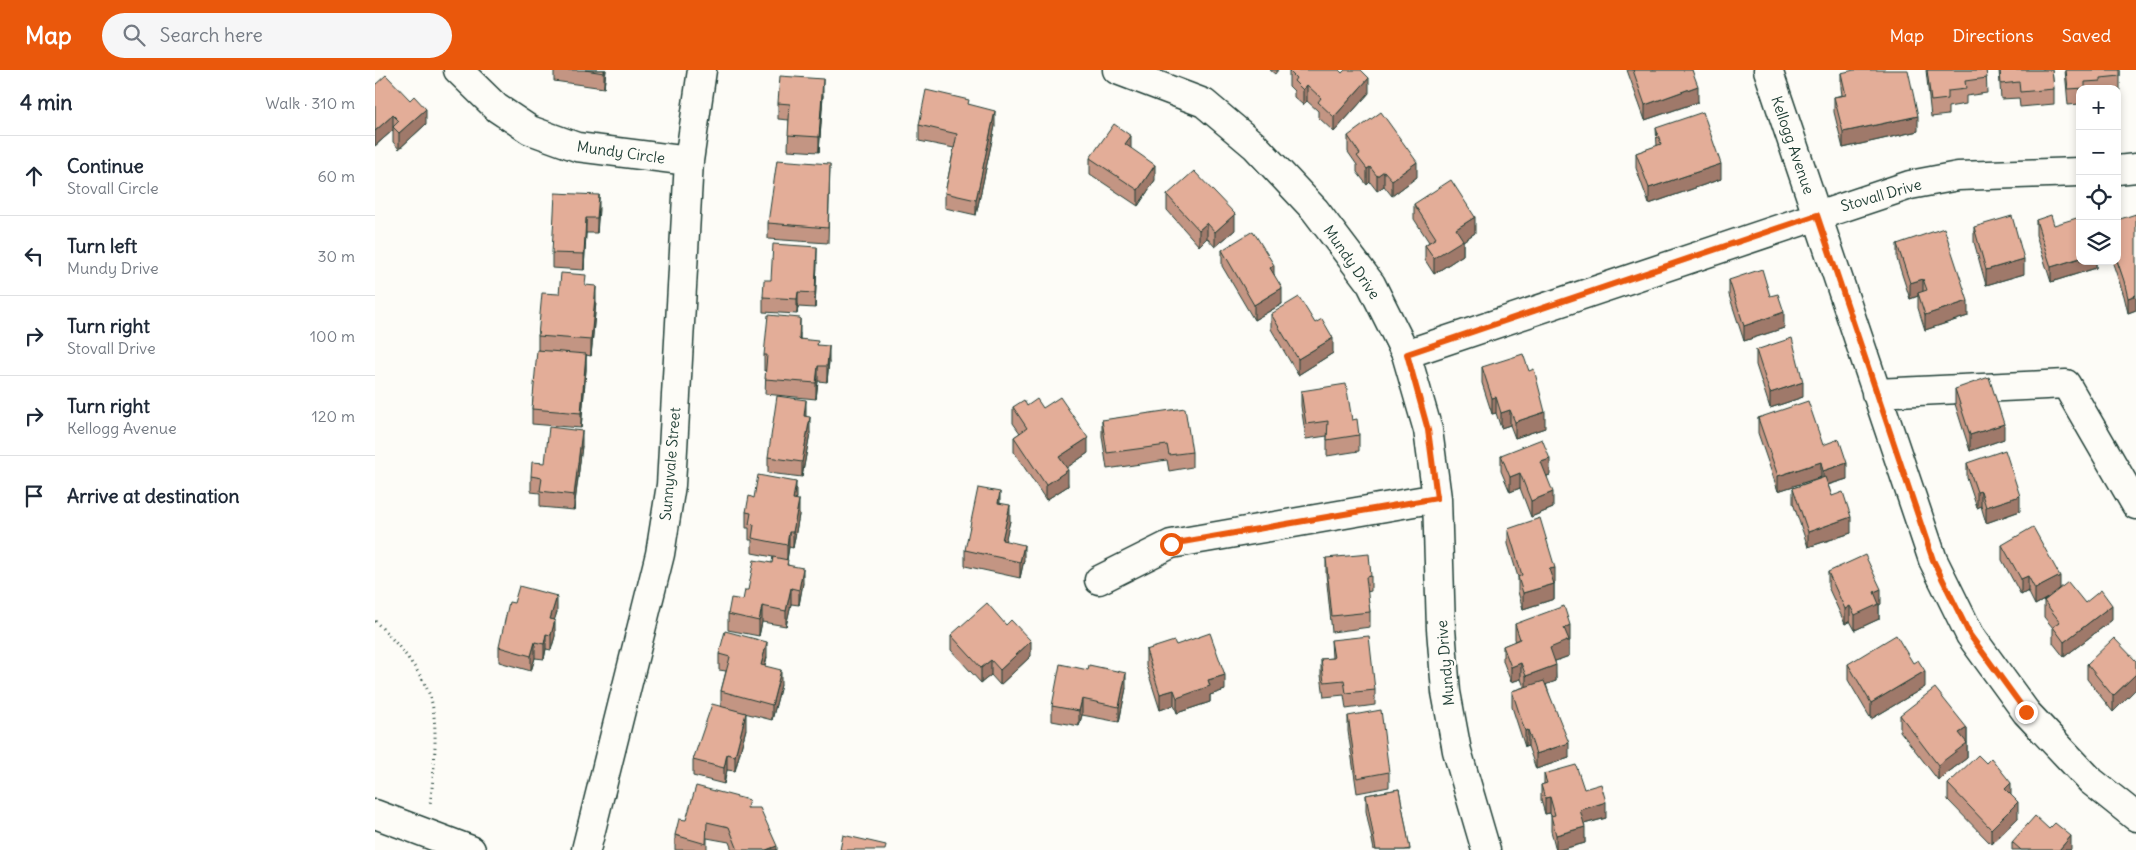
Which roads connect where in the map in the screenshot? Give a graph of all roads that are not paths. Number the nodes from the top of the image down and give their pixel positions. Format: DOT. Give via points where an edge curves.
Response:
graph roads {
  1 [pos="458,70"];
  2 [pos="703,70"];
  3 [pos="1117,70"];
  4 [pos="1768,70"];
  5 [pos="689,162"];
  6 [pos="2136,168"];
  7 [pos="2121,170"];
  8 [pos="2076,172"];
  9 [pos="1817,215"];
  10 [pos="1407,354"];
  11 [pos="1876,393"];
  12 [pos="1437,498"];
  13 [pos="2136,505"];
  14 [pos="1099,580"];
  15 [pos="375,814"];
  16 [pos="2136,817"];
  17 [pos="471,850"];
  18 [pos="586,850"];
  19 [pos="1485,850"];
  1 -- 5 [label="street, Mundy Circle" via="497,108 530,130 577,147"];
  2 -- 5 [label="street, Sunnyvale Street"];
  3 -- 10 [label="street, Mundy Drive" via="1204,103 1255,146 1315,210 1371,284"];
  4 -- 9 [label="street, Kellogg Avenue"];
  5 -- 18 [label="street, Sunnyvale Street" via="671,486 662,544"];
  6 -- 7 [label="street"];
  8 -- 9 [label="street, Stovall Drive" via="1958,176 1910,185"];
  9 -- 10 [label="street, Stovall Drive"];
  9 -- 11 [label="street, Kellogg Avenue"];
  10 -- 12 [label="street, Mundy Drive" via="1428,430"];
  11 -- 13 [label="street" via="2066,384"];
  11 -- 16 [label="street, Kellogg Avenue" via="1933,560 1970,635 2026,712 2091,781"];
  12 -- 14 [label="street" via="1171,544"];
  12 -- 19 [label="street, Mundy Drive" via="1446,692 1457,751"];
  15 -- 17 [label="street"];
}
